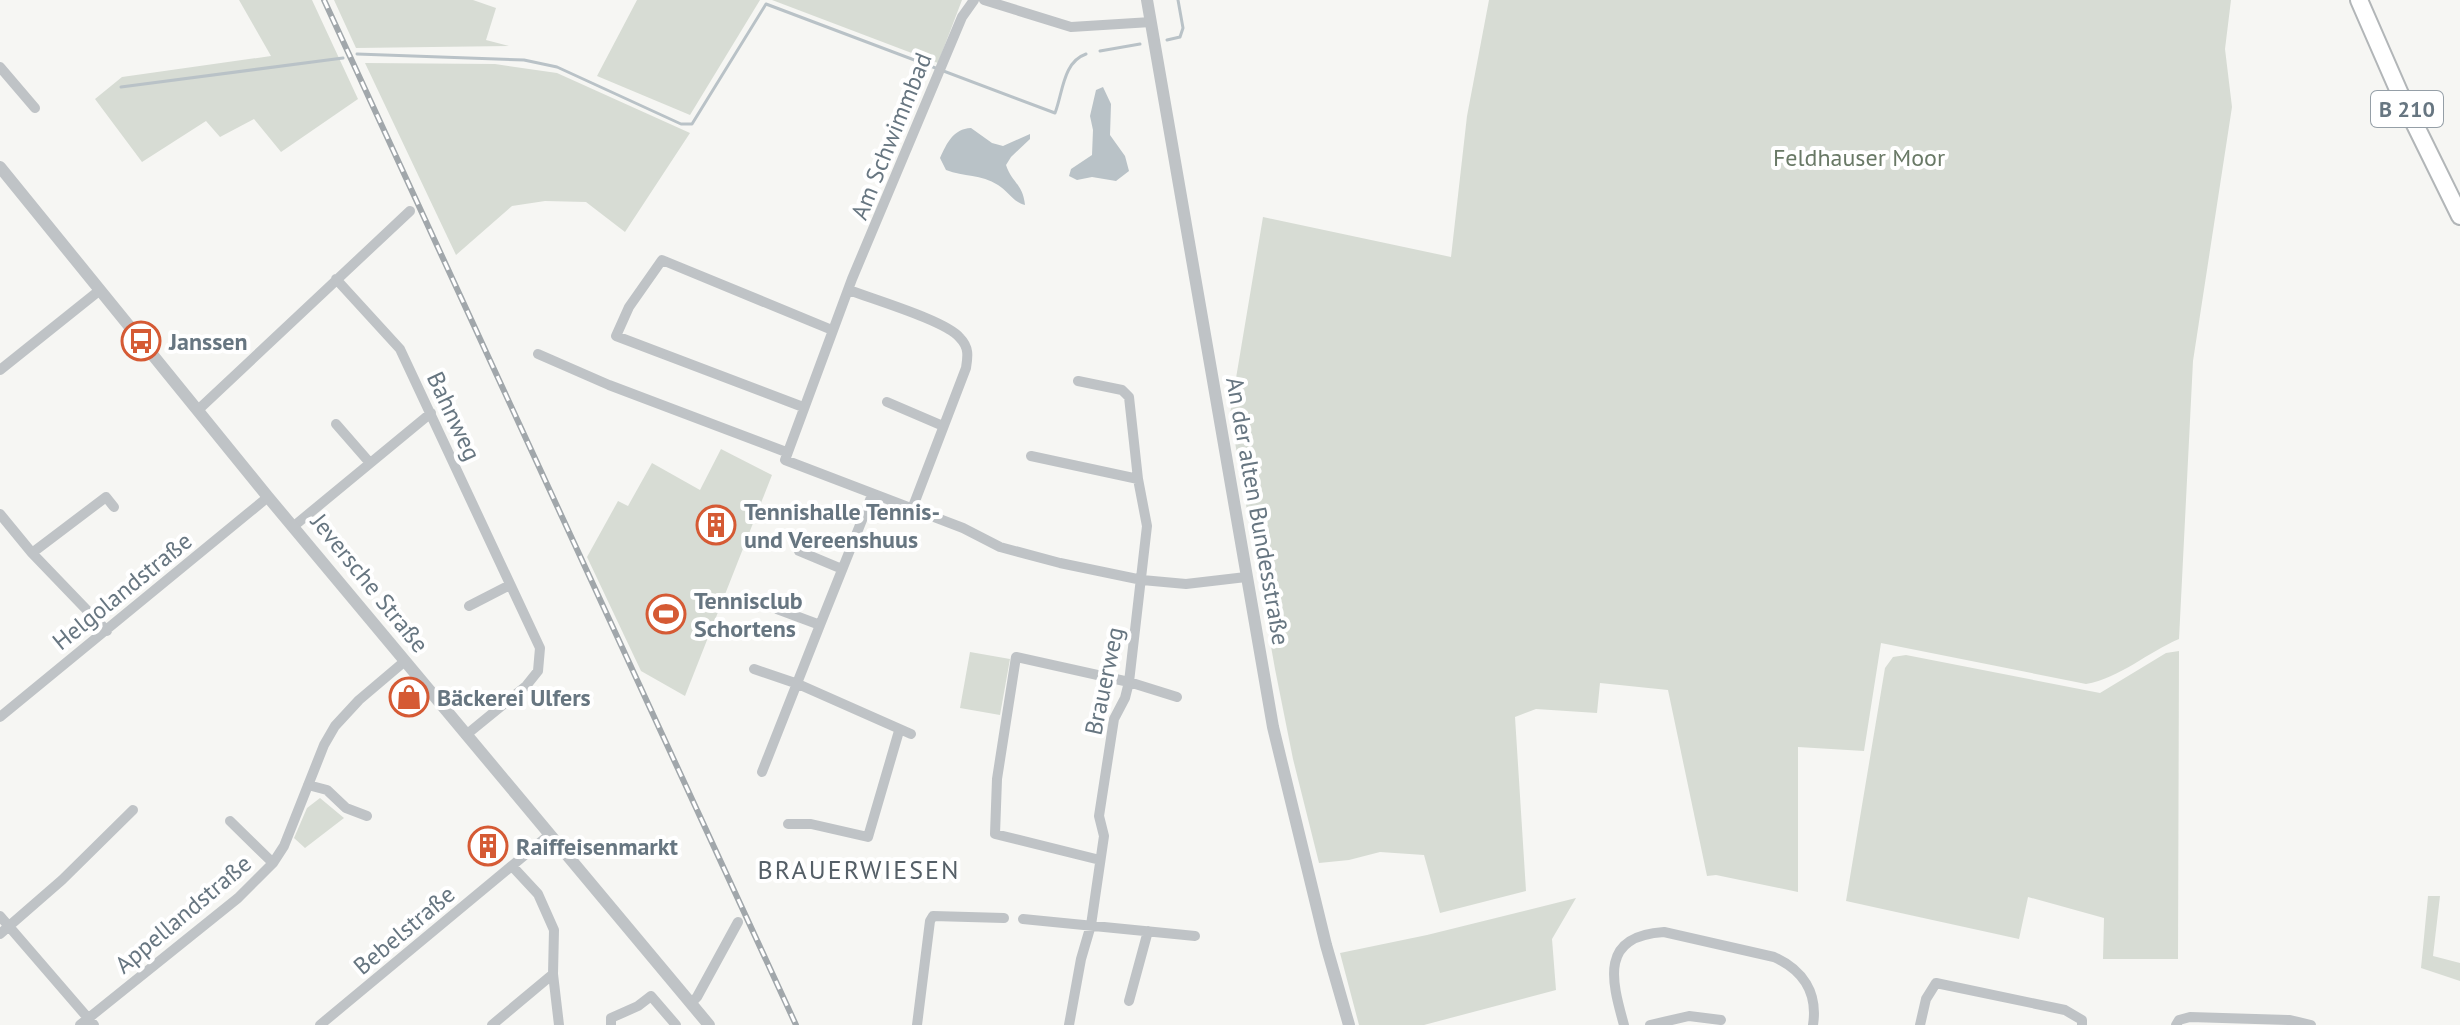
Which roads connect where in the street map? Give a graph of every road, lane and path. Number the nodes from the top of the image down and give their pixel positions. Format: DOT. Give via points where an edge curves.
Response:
graph roads {
  1 [pos="974,0"];
  2 [pos="984,0"];
  3 [pos="1147,0"];
  4 [pos="2359,0"];
  5 [pos="1151,22"];
  6 [pos="0,67"];
  7 [pos="35,108"];
  8 [pos="0,167"];
  9 [pos="410,211"];
  10 [pos="2460,216"];
  11 [pos="336,279"];
  12 [pos="100,290"];
  13 [pos="849,290"];
  14 [pos="832,330"];
  15 [pos="538,354"];
  16 [pos="0,370"];
  17 [pos="1078,381"];
  18 [pos="887,402"];
  19 [pos="803,407"];
  20 [pos="198,410"];
  21 [pos="431,413"];
  22 [pos="336,424"];
  23 [pos="943,426"];
  24 [pos="786,452"];
  25 [pos="1031,456"];
  26 [pos="370,463"];
  27 [pos="1138,479"];
  28 [pos="872,495"];
  29 [pos="268,497"];
  30 [pos="114,507"];
  31 [pos="912,509"];
  32 [pos="0,514"];
  33 [pos="294,526"];
  34 [pos="799,551"];
  35 [pos="32,553"];
  36 [pos="842,569"];
  37 [pos="1246,577"];
  38 [pos="1142,580"];
  39 [pos="510,585"];
  40 [pos="469,606"];
  41 [pos="777,609"];
  42 [pos="820,625"];
  43 [pos="107,631"];
  44 [pos="405,661"];
  45 [pos="754,669"];
  46 [pos="1129,682"];
  47 [pos="798,684"];
  48 [pos="1177,697"];
  49 [pos="0,717"];
  50 [pos="899,731"];
  51 [pos="911,734"];
  52 [pos="466,735"];
  53 [pos="762,772"];
  54 [pos="308,785"];
  55 [pos="133,810"];
  56 [pos="367,816"];
  57 [pos="230,821"];
  58 [pos="788,824"];
  59 [pos="549,835"];
  60 [pos="1100,860"];
  61 [pos="273,863"];
  62 [pos="512,866"];
  63 [pos="0,916"];
  64 [pos="1004,918"];
  65 [pos="1023,919"];
  66 [pos="738,922"];
  67 [pos="1091,925"];
  68 [pos="4,930"];
  69 [pos="1148,931"];
  70 [pos="1195,936"];
  71 [pos="553,974"];
  72 [pos="1129,1001"];
  73 [pos="691,1003"];
  74 [pos="1721,1020"];
  75 [pos="88,1023"];
  76 [pos="320,1025"];
  77 [pos="492,1025"];
  78 [pos="559,1025"];
  79 [pos="611,1025"];
  80 [pos="676,1025"];
  81 [pos="709,1025"];
  82 [pos="917,1025"];
  83 [pos="1069,1025"];
  84 [pos="1349,1025"];
  85 [pos="1624,1025"];
  86 [pos="1650,1025"];
  87 [pos="1813,1025"];
  88 [pos="1920,1025"];
  89 [pos="2082,1025"];
  90 [pos="2176,1025"];
  91 [pos="2311,1025"];
  1 -- 13 [label="street, Am Schwimmbad" via="962,17"];
  2 -- 5 [label="street" via="1071,27"];
  3 -- 5 [label="street, An der alten Bundesstraße"];
  4 -- 10 [label="highway, B 210"];
  5 -- 37 [label="street, An der alten Bundesstraße"];
  6 -- 7 [label="street"];
  8 -- 12 [label="street, Jeversche Straße"];
  9 -- 11 [label="street"];
  11 -- 20 [label="street"];
  11 -- 21 [label="street, Bahnweg" via="400,349"];
  12 -- 16 [label="street"];
  12 -- 20 [label="street, Jeversche Straße"];
  13 -- 14 [label="street, Am Schwimmbad"];
  13 -- 23 [label="street" via="930,320 961,338 968,355 966,368"];
  14 -- 19 [label="street, Am Schwimmbad"];
  14 -- 19 [label="street" via="662,260 616,336"];
  15 -- 24 [label="street"];
  17 -- 27 [label="street, Brauerweg" via="1122,390 1129,397"];
  18 -- 23 [label="street"];
  19 -- 24 [label="street, Am Schwimmbad"];
  20 -- 29 [label="street, Jeversche Straße"];
  21 -- 26 [label="street"];
  21 -- 39 [label="street, Bahnweg"];
  22 -- 26 [label="street"];
  23 -- 31 [label="street"];
  24 -- 28 [label="street" via="785,460"];
  25 -- 27 [label="street"];
  26 -- 33 [label="street"];
  27 -- 38 [label="street, Brauerweg" via="1147,526"];
  28 -- 31 [label="street"];
  28 -- 36 [label="street"];
  29 -- 33 [label="street, Jeversche Straße"];
  29 -- 43 [label="street, Helgolandstraße"];
  30 -- 35 [label="street" via="106,497"];
  31 -- 38 [label="street" via="1010,550"];
  32 -- 35 [label="street"];
  33 -- 44 [label="street, Jeversche Straße"];
  34 -- 36 [label="street"];
  35 -- 43 [label="street"];
  36 -- 42 [label="street"];
  37 -- 38 [label="street" via="1186,584"];
  37 -- 84 [label="street, An der alten Bundesstraße" via="1273,727"];
  38 -- 46 [label="street, Brauerweg"];
  39 -- 40 [label="street"];
  39 -- 52 [label="street, Bahnweg" via="540,648 538,671"];
  41 -- 42 [label="street"];
  42 -- 47 [label="street"];
  43 -- 49 [label="street, Helgolandstraße"];
  44 -- 52 [label="street, Jeversche Straße"];
  44 -- 54 [label="street, Appellandstraße" via="335,726"];
  45 -- 47 [label="street"];
  46 -- 48 [label="street"];
  46 -- 60 [label="street, Brauerweg" via="1114,719 1099,816 1104,836"];
  46 -- 60 [label="street" via="1016,657 997,779 995,834"];
  47 -- 50 [label="street"];
  47 -- 53 [label="street"];
  50 -- 51 [label="street"];
  50 -- 58 [label="street" via="868,837"];
  52 -- 59 [label="street, Jeversche Straße"];
  54 -- 56 [label="street" via="327,790 354,813"];
  54 -- 61 [label="street, Appellandstraße"];
  55 -- 68 [label="street"];
  57 -- 61 [label="street"];
  59 -- 62 [label="street, Bebelstraße"];
  59 -- 73 [label="street, Jeversche Straße"];
  60 -- 67 [label="street, Brauerweg"];
  61 -- 75 [label="street, Appellandstraße"];
  62 -- 71 [label="street" via="538,894 554,930"];
  62 -- 76 [label="street, Bebelstraße"];
  63 -- 68 [label="street"];
  64 -- 82 [label="street" via="933,916"];
  65 -- 67 [label="street"];
  66 -- 73 [label="street"];
  67 -- 69 [label="street"];
  67 -- 83 [label="street, Brauerweg"];
  68 -- 75 [label="street"];
  69 -- 70 [label="street"];
  69 -- 72 [label="street"];
  71 -- 77 [label="street"];
  71 -- 78 [label="street"];
  73 -- 81 [label="street, Jeversche Straße"];
  74 -- 86 [label="street" via="1689,1016"];
  79 -- 80 [label="street" via="611,1018 651,996"];
  85 -- 87 [label="street" via="1613,987 1618,952 1646,933 1664,932 1790,964 1811,991"];
  88 -- 89 [label="street" via="1936,983 2065,1010"];
  90 -- 91 [label="street" via="2190,1017"];
}
